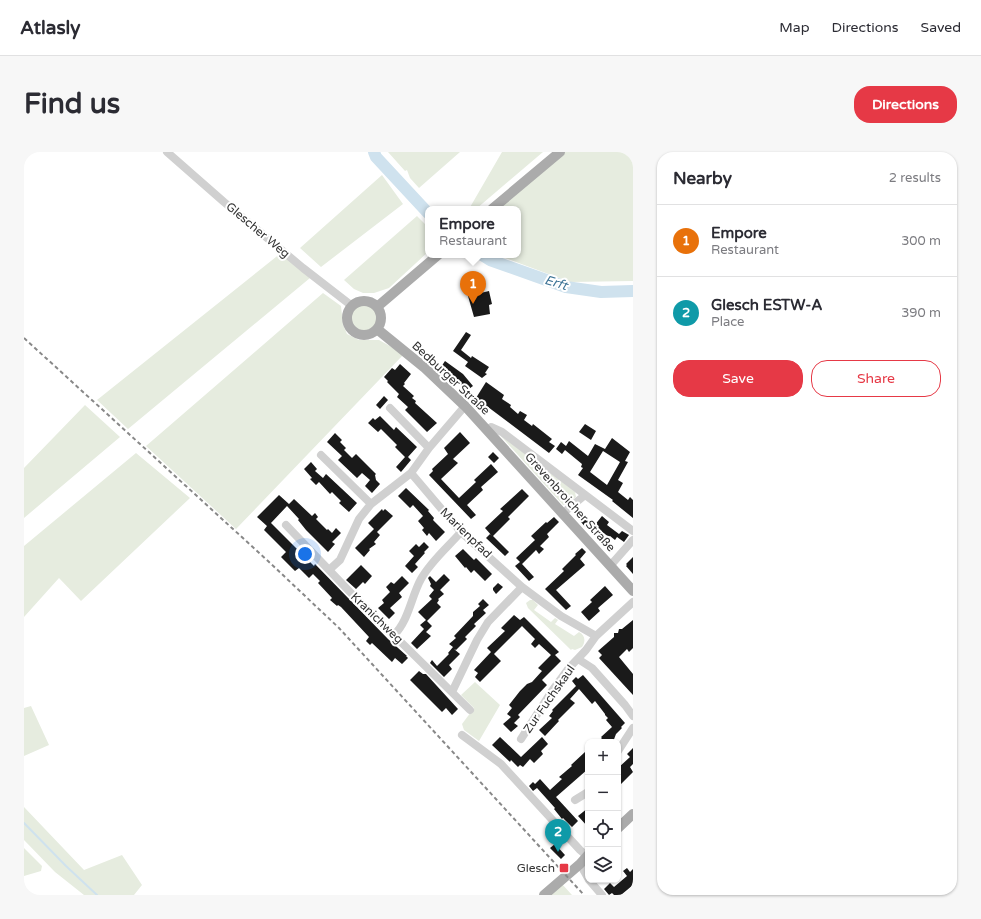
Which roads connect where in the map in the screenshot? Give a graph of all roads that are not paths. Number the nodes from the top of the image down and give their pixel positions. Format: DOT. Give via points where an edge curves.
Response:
graph roads {
  1 [pos="167,152"];
  2 [pos="560,152"];
  3 [pos="496,206"];
  4 [pos="434,258"];
  5 [pos="352,306"];
  6 [pos="377,307"];
  7 [pos="377,329"];
  8 [pos="465,406"];
  9 [pos="390,408"];
  10 [pos="488,430"];
  11 [pos="430,448"];
  12 [pos="321,455"];
  13 [pos="411,473"];
  14 [pos="585,495"];
  15 [pos="371,504"];
  16 [pos="562,514"];
  17 [pos="286,525"];
  18 [pos="633,531"];
  19 [pos="461,532"];
  20 [pos="633,540"];
  21 [pos="610,566"];
  22 [pos="329,570"];
  23 [pos="522,587"];
  24 [pos="633,591"];
  25 [pos="633,602"];
  26 [pos="394,635"];
  27 [pos="596,636"];
  28 [pos="578,659"];
  29 [pos="452,692"];
  30 [pos="470,710"];
  31 [pos="633,716"];
  32 [pos="633,728"];
  33 [pos="462,735"];
  34 [pos="521,739"];
  35 [pos="621,746"];
  36 [pos="585,794"];
  37 [pos="575,800"];
  38 [pos="633,814"];
  39 [pos="621,825"];
  40 [pos="585,854"];
  41 [pos="585,859"];
  42 [pos="580,864"];
  43 [pos="585,872"];
  44 [pos="592,883"];
  45 [pos="544,895"];
  46 [pos="602,895"];
  1 -- 5 [label="street, Glescher Weg" via="303,268"];
  2 -- 3 [label="main road"];
  4 -- 6 [label="main road"];
  5 -- 6 [label="main road" via="363,301"];
  5 -- 7 [label="main road" via="347,320 352,330 363,335"];
  6 -- 7 [label="main road" via="381,317"];
  7 -- 8 [label="main road, Bedburger Straße" via="425,368"];
  8 -- 10 [label="main road, Bedburger Straße"];
  8 -- 11 [label="street"];
  9 -- 11 [label="street"];
  10 -- 14 [label="street, Bedburger Straße" via="491,427 502,432"];
  10 -- 16 [label="main road, Grevenbroicher Straße"];
  11 -- 13 [label="street"];
  12 -- 15 [label="street"];
  13 -- 15 [label="street"];
  13 -- 19 [label="street, Marienpfad"];
  14 -- 16 [label="street"];
  14 -- 18 [label="street, Bedburger Straße"];
  15 -- 22 [label="street" via="359,519 340,560"];
  16 -- 21 [label="main road, Grevenbroicher Straße"];
  17 -- 22 [label="street, Kranichweg"];
  19 -- 23 [label="street, Marienpfad"];
  19 -- 26 [label="street" via="431,564 421,580 401,628"];
  20 -- 21 [label="street"];
  21 -- 24 [label="main road, Grevenbroicher Straße"];
  22 -- 26 [label="street, Kranichweg"];
  23 -- 27 [label="street, Marienpfad" via="561,616"];
  23 -- 29 [label="street" via="488,622"];
  25 -- 27 [label="street"];
  26 -- 29 [label="street, Kranichweg"];
  27 -- 28 [label="street"];
  28 -- 31 [label="street" via="592,668"];
  28 -- 34 [label="street, Zur Fuchskaul" via="552,691"];
  29 -- 30 [label="street, Kranichweg"];
  32 -- 35 [label="street"];
  33 -- 40 [label="street" via="501,764"];
  36 -- 37 [label="street"];
  38 -- 39 [label="main road"];
  41 -- 42 [label="main road"];
  42 -- 43 [label="street"];
  42 -- 45 [label="main road"];
  44 -- 46 [label="street"];
}
